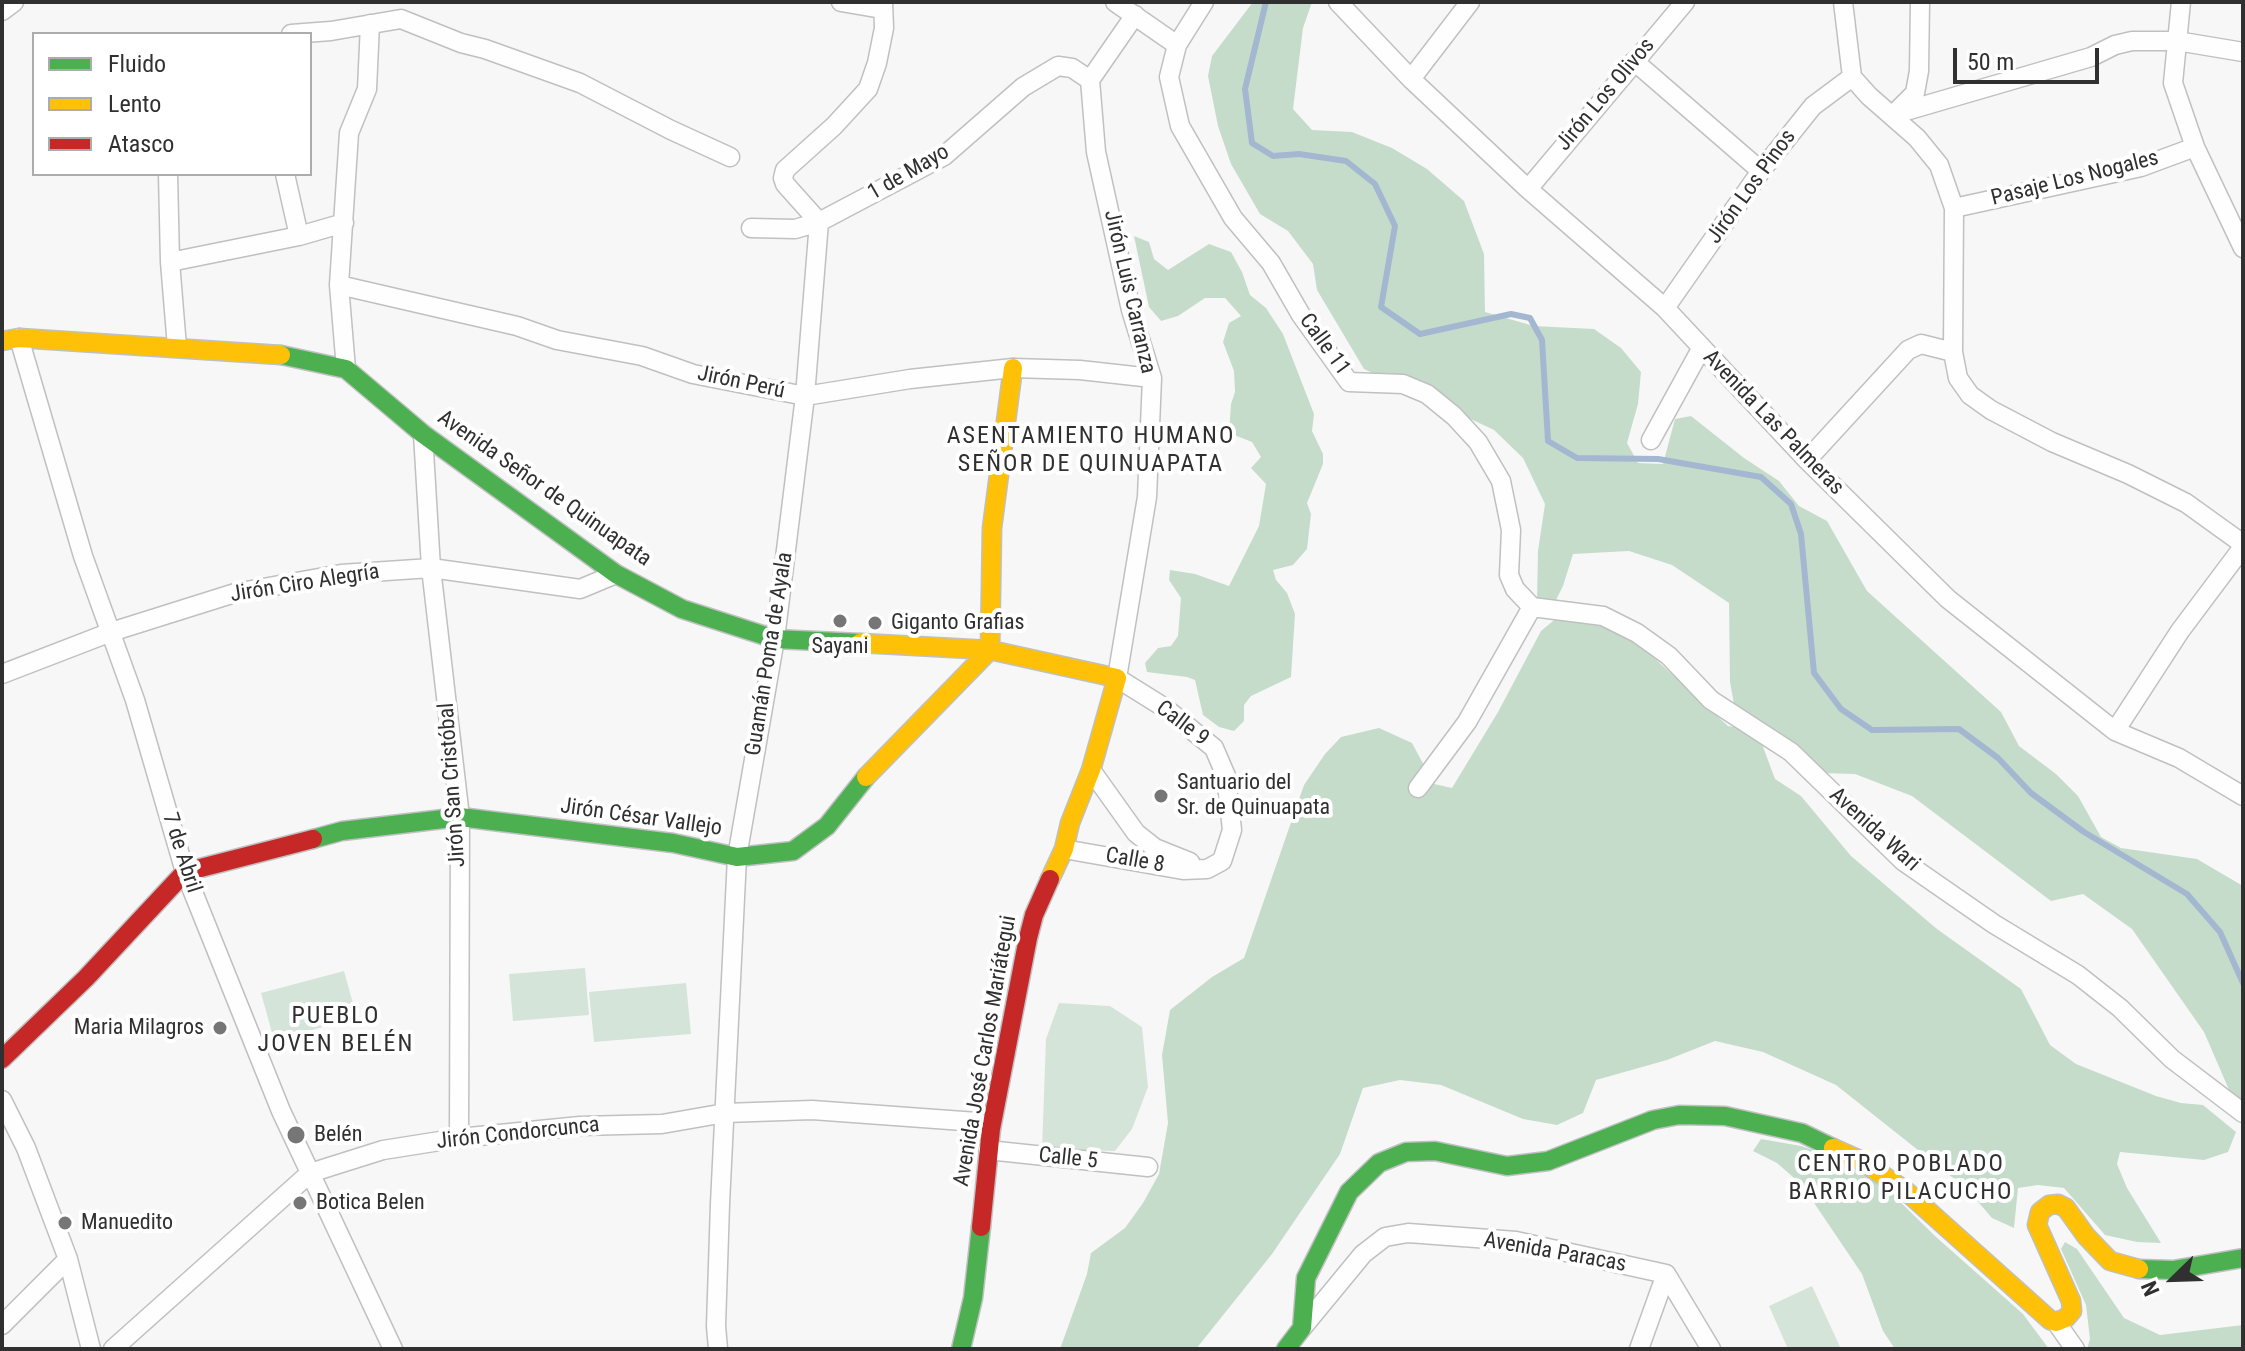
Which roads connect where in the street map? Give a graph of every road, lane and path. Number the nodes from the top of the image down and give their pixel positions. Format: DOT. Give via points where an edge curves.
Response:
graph roads {
  1 [pos="14,2"];
  2 [pos="841,2"];
  3 [pos="1115,2"];
  4 [pos="1204,2"];
  5 [pos="1338,2"];
  6 [pos="1470,2"];
  7 [pos="1685,2"];
  8 [pos="1843,2"];
  9 [pos="1920,2"];
  10 [pos="2181,2"];
  11 [pos="883,5"];
  12 [pos="2,11"];
  13 [pos="1135,15"];
  14 [pos="370,24"];
  15 [pos="312,32"];
  16 [pos="2177,41"];
  17 [pos="1177,45"];
  18 [pos="2243,52"];
  19 [pos="1634,61"];
  20 [pos="1852,77"];
  21 [pos="1411,79"];
  22 [pos="1090,80"];
  23 [pos="1892,115"];
  24 [pos="2195,147"];
  25 [pos="730,157"];
  26 [pos="1761,171"];
  27 [pos="168,176"];
  28 [pos="285,176"];
  29 [pos="1528,189"];
  30 [pos="1954,208"];
  31 [pos="819,222"];
  32 [pos="344,223"];
  33 [pos="751,228"];
  34 [pos="299,236"];
  35 [pos="2243,248"];
  36 [pos="170,262"];
  37 [pos="339,285"];
  38 [pos="1665,308"];
  39 [pos="11,340"];
  40 [pos="177,347"];
  41 [pos="1701,349"];
  42 [pos="1953,352"];
  43 [pos="1013,368"];
  44 [pos="346,369"];
  45 [pos="1152,378"];
  46 [pos="805,396"];
  47 [pos="423,434"];
  48 [pos="1651,440"];
  49 [pos="1807,460"];
  50 [pos="2243,545"];
  51 [pos="431,568"];
  52 [pos="616,574"];
  53 [pos="1532,607"];
  54 [pos="111,632"];
  55 [pos="775,639"];
  56 [pos="990,650"];
  57 [pos="2,674"];
  58 [pos="1117,678"];
  59 [pos="2115,731"];
  60 [pos="1091,770"];
  61 [pos="1418,788"];
  62 [pos="2243,796"];
  63 [pos="460,817"];
  64 [pos="1064,849"];
  65 [pos="737,857"];
  66 [pos="1207,869"];
  67 [pos="185,872"];
  68 [pos="2,1059"];
  69 [pos="2,1100"];
  70 [pos="725,1113"];
  71 [pos="2243,1113"];
  72 [pos="991,1129"];
  73 [pos="459,1138"];
  74 [pos="988,1150"];
  75 [pos="1148,1167"];
  76 [pos="310,1173"];
  77 [pos="2243,1258"];
  78 [pos="68,1259"];
  79 [pos="1666,1274"];
  80 [pos="2056,1322"];
  81 [pos="2,1325"];
  82 [pos="1302,1328"];
  83 [pos="91,1349"];
  84 [pos="113,1349"];
  85 [pos="393,1349"];
  86 [pos="718,1349"];
  87 [pos="961,1349"];
  88 [pos="1286,1349"];
  89 [pos="1639,1349"];
  90 [pos="1711,1349"];
  91 [pos="2075,1349"];
  1 -- 12 [label="street"];
  2 -- 11 [label="street"];
  3 -- 13 [label="street"];
  4 -- 17 [label="street, Calle 11"];
  5 -- 21 [label="street, Avenida Las Palmeras"];
  6 -- 21 [label="street"];
  7 -- 19 [label="street, Jirón Los Olivos"];
  8 -- 20 [label="street"];
  9 -- 23 [label="street" via="1915,93"];
  10 -- 16 [label="street"];
  11 -- 31 [label="street" via="884,28 868,89 785,170 785,184"];
  13 -- 17 [label="street"];
  13 -- 22 [label="street"];
  14 -- 15 [label="street"];
  14 -- 25 [label="street" via="401,19 550,71"];
  14 -- 32 [label="street" via="367,89 349,133"];
  16 -- 18 [label="street"];
  16 -- 23 [label="street" via="2115,45 2091,57"];
  16 -- 24 [label="street" via="2173,83"];
  17 -- 53 [label="street, Calle 11" via="1169,77 1180,126 1233,218 1271,263 1349,382 1403,384 1427,394 1478,442 1501,481 1511,530 1509,575"];
  19 -- 26 [label="street"];
  19 -- 29 [label="street, Jirón Los Olivos"];
  20 -- 23 [label="street"];
  20 -- 26 [label="street, Jirón Los Pinos" via="1813,106"];
  21 -- 29 [label="street, Avenida Las Palmeras"];
  22 -- 31 [label="street, 1 de Mayo" via="1058,66 1023,87 944,156"];
  22 -- 45 [label="street, Jirón Luis Carranza" via="1096,152 1131,310"];
  23 -- 30 [label="street" via="1939,165"];
  24 -- 30 [label="street, Pasaje Los Nogales" via="2141,167"];
  24 -- 35 [label="street"];
  26 -- 38 [label="street, Jirón Los Pinos"];
  27 -- 36 [label="street"];
  28 -- 34 [label="street"];
  29 -- 38 [label="street, Avenida Las Palmeras"];
  30 -- 42 [label="street"];
  31 -- 33 [label="street, 1 de Mayo" via="795,229"];
  31 -- 46 [label="street, Guamán Poma de Ayala"];
  32 -- 34 [label="street"];
  32 -- 37 [label="street"];
  34 -- 36 [label="street"];
  36 -- 40 [label="street"];
  37 -- 44 [label="street"];
  37 -- 46 [label="street, Jirón Perú" via="642,356 693,374"];
  38 -- 41 [label="street, Avenida Las Palmeras"];
  39 -- 40 [label="street, Avenida Señor de Quinuapata"];
  39 -- 54 [label="street, 7 de Abril"];
  40 -- 44 [label="street, Avenida Señor de Quinuapata" via="271,353"];
  41 -- 48 [label="street"];
  41 -- 49 [label="street, Avenida Las Palmeras"];
  42 -- 49 [label="street" via="1921,344 1908,350"];
  42 -- 50 [label="street" via="1958,378 1991,410 2186,503"];
  43 -- 45 [label="street, Jirón Perú"];
  43 -- 46 [label="street, Jirón Perú"];
  43 -- 56 [label="street" via="992,528"];
  44 -- 47 [label="street, Avenida Señor de Quinuapata"];
  45 -- 58 [label="street, Jirón Luis Carranza" via="1147,497"];
  46 -- 55 [label="street, Guamán Poma de Ayala"];
  47 -- 51 [label="street, Jirón San Cristóbal"];
  47 -- 52 [label="street, Avenida Señor de Quinuapata"];
  49 -- 59 [label="street, Avenida Las Palmeras" via="1948,599"];
  50 -- 59 [label="street"];
  51 -- 52 [label="street, Jirón Ciro Alegría" via="580,589"];
  51 -- 54 [label="street, Jirón Ciro Alegría" via="341,574 235,593"];
  51 -- 63 [label="street, Jirón San Cristóbal"];
  52 -- 55 [label="street, Avenida Señor de Quinuapata" via="682,609"];
  53 -- 61 [label="street" via="1467,722"];
  53 -- 71 [label="street, Avenida Wari" via="1603,616 1637,633 1669,656 1711,700 1791,752 1903,861 2078,975 2172,1059"];
  54 -- 57 [label="street, Jirón Ciro Alegría"];
  54 -- 67 [label="street, 7 de Abril"];
  55 -- 56 [label="street, Avenida Señor de Quinuapata"];
  55 -- 65 [label="street, Guamán Poma de Ayala"];
  56 -- 58 [label="street, Avenida Señor de Quinuapata"];
  56 -- 65 [label="street, Jirón César Vallejo" via="873,769 827,826 793,851"];
  58 -- 60 [label="street, Avenida José Carlos Mariátegui"];
  58 -- 66 [label="street, Calle 9" via="1214,748 1226,776 1232,830 1222,861"];
  59 -- 62 [label="street, Avenida Las Palmeras" via="2179,758"];
  60 -- 64 [label="street, Avenida José Carlos Mariátegui"];
  60 -- 66 [label="street" via="1136,833 1155,848"];
  63 -- 65 [label="street, Jirón César Vallejo" via="673,843"];
  63 -- 67 [label="street, Jirón César Vallejo" via="342,831"];
  63 -- 73 [label="street, Jirón San Cristóbal"];
  64 -- 66 [label="street, Calle 8" via="1183,870"];
  64 -- 72 [label="street, Avenida José Carlos Mariátegui" via="1028,938"];
  65 -- 70 [label="street, Guamán Poma de Ayala"];
  67 -- 68 [label="street"];
  67 -- 76 [label="street, 7 de Abril"];
  69 -- 78 [label="street"];
  70 -- 72 [label="street, Jirón Condorcunca" via="812,1110 977,1122"];
  70 -- 73 [label="street, Jirón Condorcunca" via="662,1124"];
  70 -- 86 [label="street, Guamán Poma de Ayala"];
  72 -- 74 [label="street, Avenida José Carlos Mariátegui"];
  73 -- 76 [label="street, Jirón Condorcunca" via="383,1150"];
  74 -- 75 [label="street, Calle 5"];
  74 -- 87 [label="street, Avenida José Carlos Mariátegui" via="973,1298"];
  76 -- 84 [label="street, Jirón Condorcunca"];
  76 -- 85 [label="street, 7 de Abril"];
  77 -- 80 [label="street" via="2173,1270 2143,1270 2110,1261 2066,1208 2049,1205 2040,1212 2037,1225 2072,1311"];
  78 -- 81 [label="street"];
  78 -- 83 [label="street"];
  79 -- 82 [label="street, Avenida Paracas" via="1516,1241 1408,1233 1385,1237 1363,1254"];
  79 -- 89 [label="street"];
  79 -- 90 [label="street"];
  80 -- 82 [label="street" via="1906,1191 1860,1160 1802,1133 1725,1116 1679,1115 1548,1161 1507,1166 1435,1151 1406,1152 1379,1163 1349,1192 1306,1278"];
  80 -- 91 [label="street"];
  82 -- 88 [label="street"];
}
